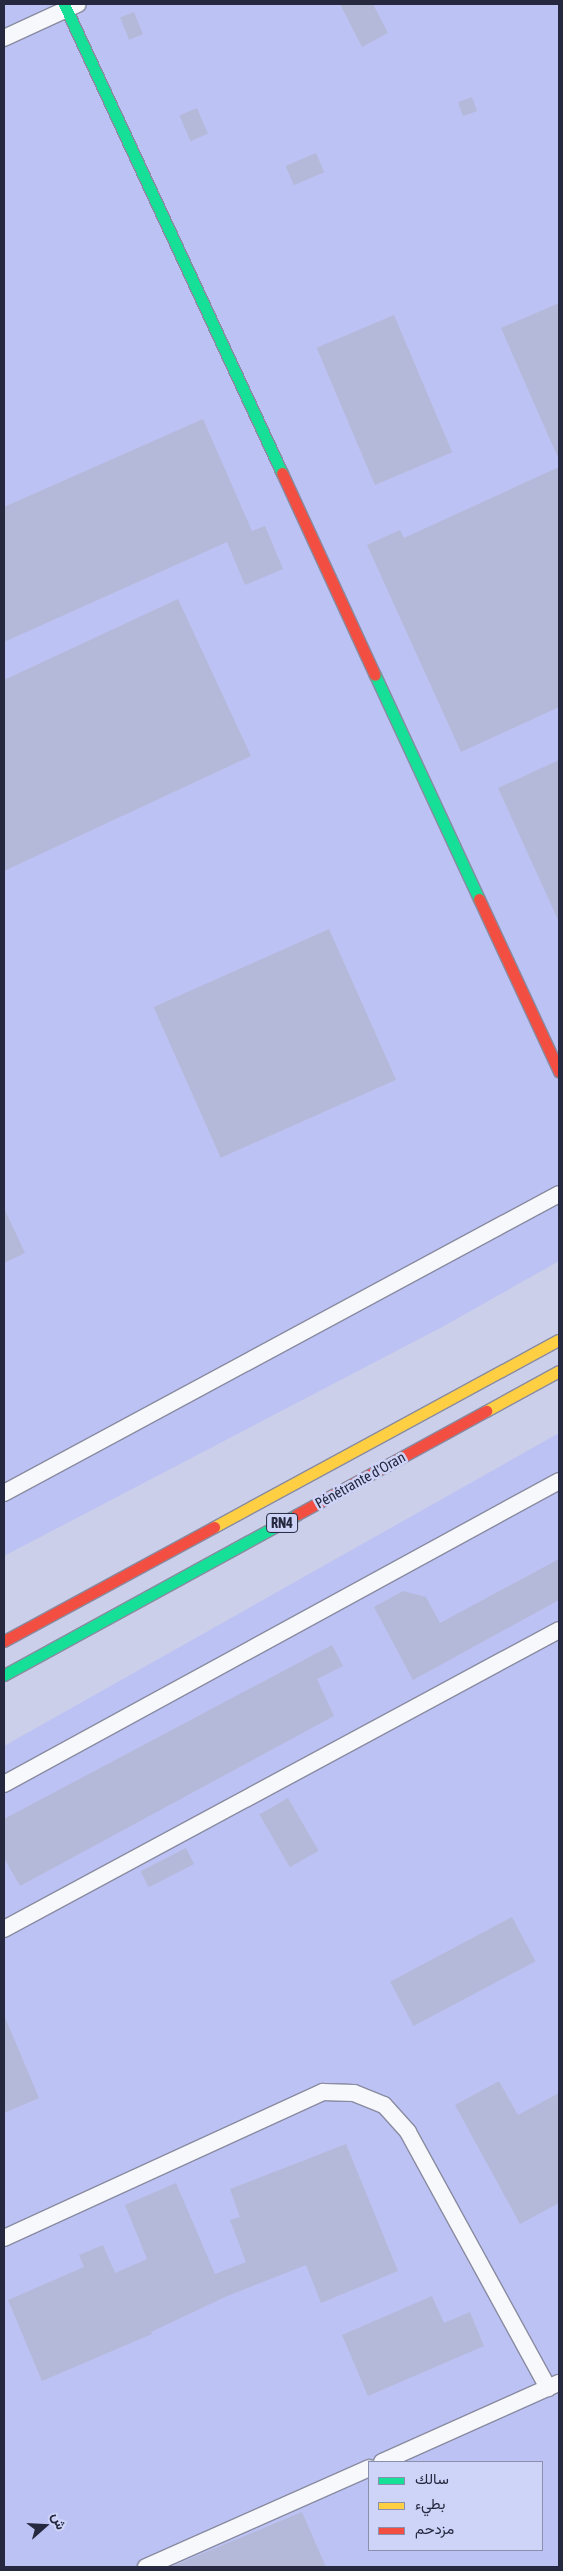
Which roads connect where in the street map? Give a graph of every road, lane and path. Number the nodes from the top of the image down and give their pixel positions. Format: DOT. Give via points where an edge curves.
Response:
graph roads {
  1 [pos="69,6"];
  2 [pos="4,38"];
  3 [pos="559,1072"];
  4 [pos="559,1194"];
  5 [pos="559,1340"];
  6 [pos="559,1371"];
  7 [pos="559,1482"];
  8 [pos="4,1493"];
  9 [pos="559,1630"];
  10 [pos="4,1641"];
  11 [pos="4,1675"];
  12 [pos="4,1784"];
  13 [pos="4,1929"];
  14 [pos="4,2238"];
  15 [pos="554,2386"];
  16 [pos="384,2461"];
  17 [pos="368,2468"];
  18 [pos="146,2567"];
  1 -- 2 [label="street"];
  1 -- 3 [label="main road"];
  4 -- 8 [label="street"];
  5 -- 10 [label="main road, Pénétrante d'Oran / RN4"];
  6 -- 11 [label="main road, Pénétrante d'Oran / RN4"];
  7 -- 12 [label="street"];
  9 -- 13 [label="street"];
  14 -- 15 [label="street" via="323,2092 354,2093 384,2105 408,2132"];
  15 -- 16 [label="street"];
  17 -- 18 [label="street"];
}
